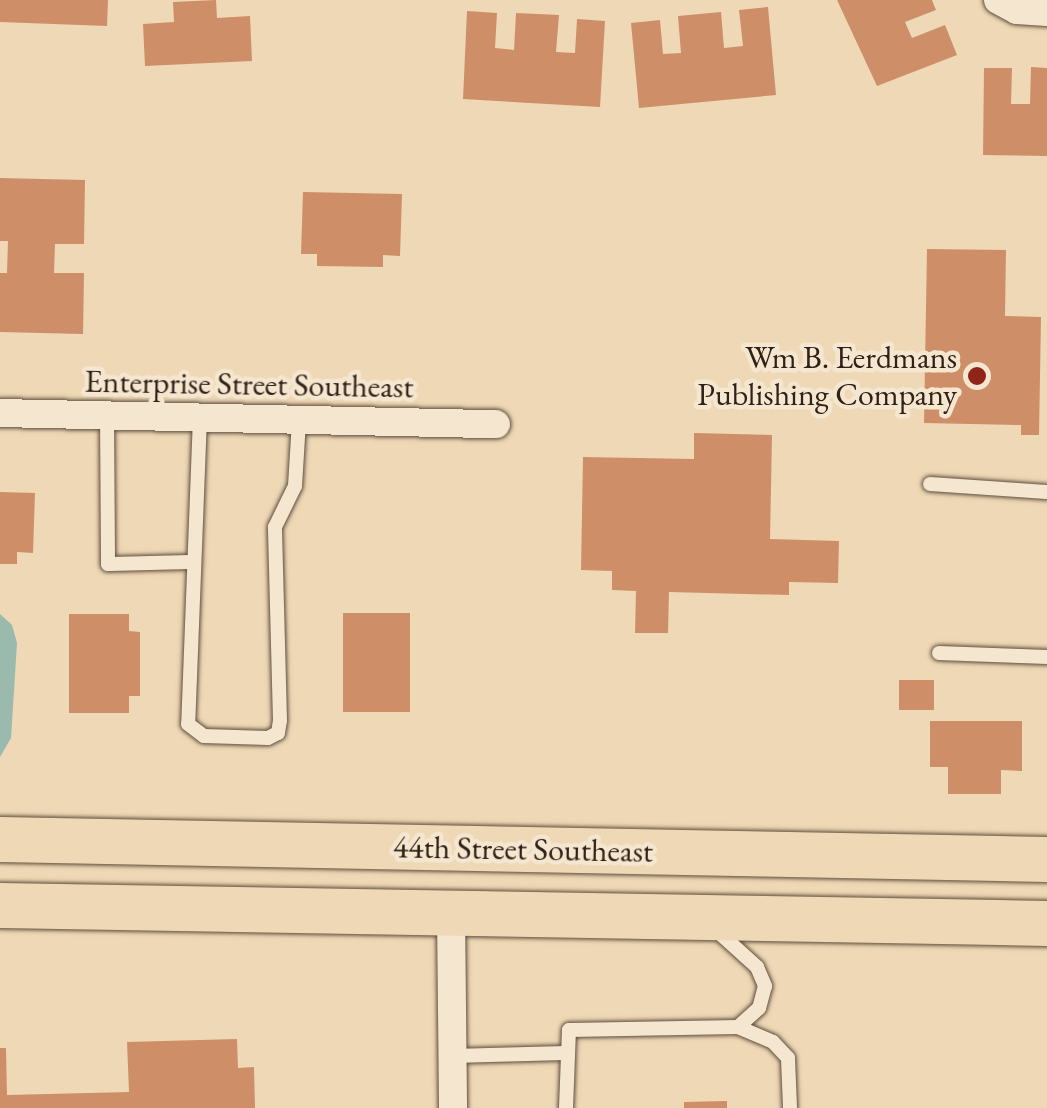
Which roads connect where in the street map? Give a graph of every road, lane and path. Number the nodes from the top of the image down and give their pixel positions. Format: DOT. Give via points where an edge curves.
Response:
graph roads {
  1 [pos="998,0"];
  2 [pos="1047,12"];
  3 [pos="0,413"];
  4 [pos="107,415"];
  5 [pos="200,417"];
  6 [pos="299,420"];
  7 [pos="496,424"];
  8 [pos="930,484"];
  9 [pos="1047,492"];
  10 [pos="192,562"];
  11 [pos="940,653"];
  12 [pos="1047,657"];
  13 [pos="0,839"];
  14 [pos="695,853"];
  15 [pos="825,854"];
  16 [pos="960,857"];
  17 [pos="1047,859"];
  18 [pos="0,905"];
  19 [pos="451,913"];
  20 [pos="702,917"];
  21 [pos="760,918"];
  22 [pos="914,921"];
  23 [pos="1047,923"];
  24 [pos="738,1026"];
  25 [pos="565,1053"];
  26 [pos="452,1056"];
  27 [pos="453,1108"];
  28 [pos="566,1108"];
  29 [pos="790,1108"];
  1 -- 2 [label="street" via="1017,10"];
  3 -- 4 [label="street, Enterprise Street Southeast"];
  4 -- 5 [label="street, Enterprise Street Southeast"];
  4 -- 10 [label="lane" via="108,564"];
  5 -- 6 [label="street, Enterprise Street Southeast"];
  5 -- 10 [label="lane"];
  6 -- 7 [label="street, Enterprise Street Southeast"];
  6 -- 10 [label="lane" via="295,486 275,526 280,721 278,733 268,738 204,736 188,724"];
  8 -- 9 [label="lane"];
  11 -- 12 [label="lane"];
  13 -- 14 [label="main road, 44th Street Southeast"];
  14 -- 15 [label="main road, 44th Street Southeast"];
  14 -- 19 [label="main road" via="492,866 469,881"];
  15 -- 16 [label="main road, 44th Street Southeast"];
  15 -- 21 [label="main road" via="809,900"];
  16 -- 17 [label="main road, 44th Street Southeast"];
  16 -- 22 [label="main road" via="919,894"];
  18 -- 19 [label="main road, 44th Street Southeast"];
  19 -- 20 [label="main road, 44th Street Southeast"];
  19 -- 26 [label="street"];
  20 -- 21 [label="main road, 44th Street Southeast"];
  20 -- 24 [label="lane" via="762,975 764,998"];
  21 -- 22 [label="main road, 44th Street Southeast"];
  22 -- 23 [label="main road, 44th Street Southeast"];
  24 -- 25 [label="lane" via="578,1027 564,1035"];
  24 -- 29 [label="lane" via="773,1042 788,1058"];
  25 -- 26 [label="lane"];
  25 -- 28 [label="lane"];
  26 -- 27 [label="street"];
}
